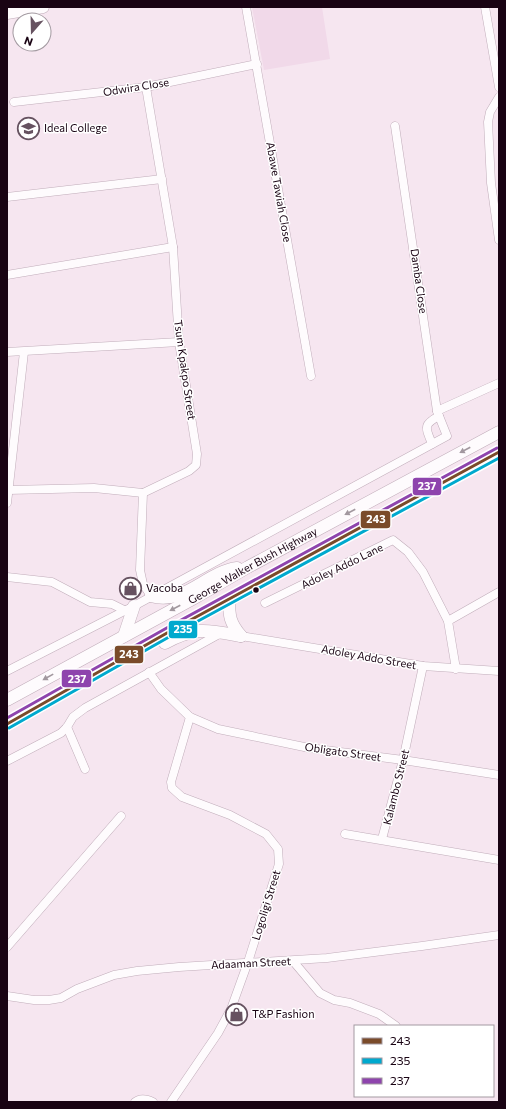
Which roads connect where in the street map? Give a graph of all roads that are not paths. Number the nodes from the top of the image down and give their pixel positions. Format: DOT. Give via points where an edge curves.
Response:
graph roads {
  1 [pos="43,7"];
  2 [pos="246,7"];
  3 [pos="485,7"];
  4 [pos="7,13"];
  5 [pos="257,64"];
  6 [pos="499,86"];
  7 [pos="146,87"];
  8 [pos="499,97"];
  9 [pos="14,102"];
  10 [pos="395,126"];
  11 [pos="162,179"];
  12 [pos="7,197"];
  13 [pos="499,240"];
  14 [pos="173,247"];
  15 [pos="7,275"];
  16 [pos="179,342"];
  17 [pos="7,352"];
  18 [pos="24,352"];
  19 [pos="311,376"];
  20 [pos="499,383"];
  21 [pos="438,414"];
  22 [pos="499,432"];
  23 [pos="432,444"];
  24 [pos="499,452"];
  25 [pos="8,490"];
  26 [pos="143,493"];
  27 [pos="7,503"];
  28 [pos="248,567"];
  29 [pos="7,577"];
  30 [pos="499,592"];
  31 [pos="151,596"];
  32 [pos="229,600"];
  33 [pos="265,603"];
  34 [pos="129,608"];
  35 [pos="448,621"];
  36 [pos="221,632"];
  37 [pos="124,636"];
  38 [pos="241,636"];
  39 [pos="423,666"];
  40 [pos="456,669"];
  41 [pos="7,671"];
  42 [pos="499,671"];
  43 [pos="149,672"];
  44 [pos="62,692"];
  45 [pos="7,700"];
  46 [pos="190,717"];
  47 [pos="7,724"];
  48 [pos="67,727"];
  49 [pos="403,760"];
  50 [pos="7,762"];
  51 [pos="85,769"];
  52 [pos="499,776"];
  53 [pos="121,816"];
  54 [pos="345,834"];
  55 [pos="382,839"];
  56 [pos="499,860"];
  57 [pos="499,934"];
  58 [pos="7,947"];
  59 [pos="293,960"];
  60 [pos="248,962"];
  61 [pos="7,996"];
  62 [pos="395,1025"];
  63 [pos="135,1102"];
  64 [pos="153,1102"];
  65 [pos="171,1102"];
  1 -- 4 [label="highway"];
  2 -- 5 [label="street, Abawe Tawiah Close"];
  3 -- 6 [label="street"];
  5 -- 7 [label="street, Odwira Close"];
  5 -- 19 [label="street, Abawe Tawiah Close"];
  7 -- 9 [label="street, Odwira Close"];
  7 -- 11 [label="street, Tsum Kpakpo Street"];
  8 -- 13 [label="street" via="490,112 488,122 490,183"];
  10 -- 21 [label="street, Damba Close"];
  11 -- 12 [label="street"];
  11 -- 14 [label="street, Tsum Kpakpo Street"];
  14 -- 15 [label="street"];
  14 -- 16 [label="street, Tsum Kpakpo Street"];
  16 -- 18 [label="street"];
  16 -- 26 [label="street, Tsum Kpakpo Street" via="197,454 196,465 189,471"];
  17 -- 18 [label="street"];
  18 -- 25 [label="street"];
  20 -- 21 [label="street"];
  21 -- 23 [label="street" via="427,425"];
  21 -- 23 [label="street, Damba Close" via="447,436"];
  22 -- 28 [label="highway, George Walker Bush Highway, one-way"];
  23 -- 31 [label="street"];
  24 -- 32 [label="highway, George Walker Bush Highway"];
  25 -- 26 [label="street" via="94,488"];
  25 -- 27 [label="street"];
  26 -- 31 [label="street" via="140,570 143,584"];
  28 -- 31 [label="highway" via="225,571 174,597 164,599"];
  28 -- 37 [label="highway, George Walker Bush Highway, one-way"];
  29 -- 34 [label="street" via="52,582 90,602"];
  30 -- 35 [label="street"];
  31 -- 34 [label="street"];
  32 -- 38 [label="highway" via="231,622"];
  32 -- 44 [label="highway, George Walker Bush Highway"];
  33 -- 35 [label="street, Adoley Addo Lane" via="393,540 408,552 423,572"];
  34 -- 37 [label="highway"];
  34 -- 41 [label="street"];
  35 -- 40 [label="street, Adoley Addo Lane"];
  36 -- 38 [label="highway"];
  36 -- 43 [label="street"];
  36 -- 44 [label="highway" via="192,631 178,636 87,685"];
  37 -- 45 [label="highway, George Walker Bush Highway, one-way"];
  38 -- 39 [label="street, Adoley Addo Street"];
  39 -- 40 [label="street, Adoley Addo Street"];
  39 -- 49 [label="street, Kalambo Street"];
  40 -- 42 [label="street, Adoley Addo Street"];
  43 -- 46 [label="street" via="161,689"];
  43 -- 48 [label="street" via="85,708"];
  44 -- 47 [label="highway, George Walker Bush Highway"];
  46 -- 49 [label="street, Obligato Street" via="218,728 309,748"];
  46 -- 60 [label="street, Logoligi Street" via="171,782 172,788 182,797 230,815 266,834 278,849 279,864"];
  48 -- 50 [label="street" via="61,733"];
  48 -- 51 [label="street"];
  49 -- 52 [label="street, Obligato Street"];
  49 -- 55 [label="street, Kalambo Street"];
  53 -- 58 [label="street"];
  54 -- 55 [label="street"];
  55 -- 56 [label="street, Kalambo Street"];
  57 -- 59 [label="street, Adaaman Street" via="328,958"];
  59 -- 60 [label="street, Adaaman Street"];
  59 -- 62 [label="street" via="320,993 379,1014"];
  60 -- 61 [label="street, Adaaman Street" via="114,975 61,998 49,1000"];
  60 -- 65 [label="street, Logoligi Street" via="231,1009 218,1034"];
  63 -- 64 [label="street" via="145,1099"];
}
